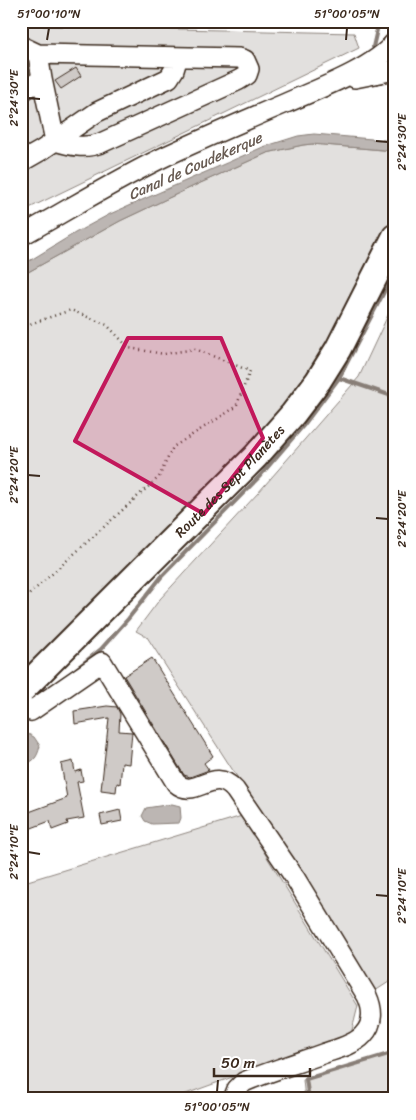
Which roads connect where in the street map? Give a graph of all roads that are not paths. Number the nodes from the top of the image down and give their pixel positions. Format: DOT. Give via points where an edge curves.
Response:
graph roads {
  1 [pos="395,42"];
  2 [pos="395,47"];
  3 [pos="29,50"];
  4 [pos="395,51"];
  5 [pos="178,57"];
  6 [pos="395,70"];
  7 [pos="42,79"];
  8 [pos="320,88"];
  9 [pos="21,92"];
  10 [pos="55,141"];
  11 [pos="21,162"];
  12 [pos="21,236"];
  13 [pos="395,237"];
  14 [pos="21,691"];
  15 [pos="21,704"];
  16 [pos="233,1099"];
  1 -- 8 [label="street" via="374,60"];
  2 -- 4 [label="main road"];
  3 -- 5 [label="street"];
  3 -- 7 [label="street"];
  5 -- 10 [label="street" via="169,78 97,112"];
  5 -- 10 [label="street" via="239,58 247,62 248,72 239,80 101,143 84,147"];
  6 -- 8 [label="street"];
  7 -- 9 [label="street"];
  7 -- 10 [label="street"];
  8 -- 12 [label="street" via="153,163"];
  10 -- 11 [label="street"];
  13 -- 14 [label="main road, Route des Sept Planètes" via="338,349 293,414"];
  15 -- 16 [label="street" via="31,711 102,662 181,788 220,780 235,790 295,878 367,996 372,1018 358,1040 244,1082"];
}
